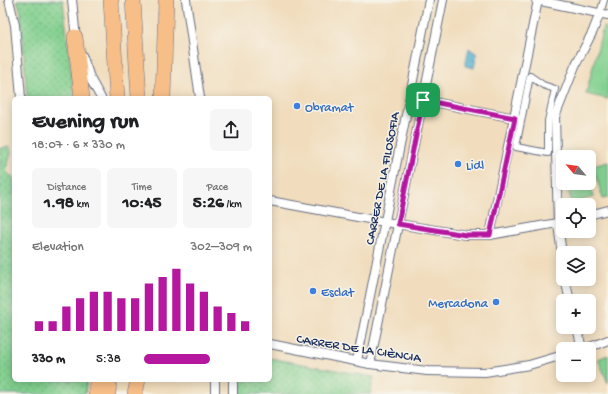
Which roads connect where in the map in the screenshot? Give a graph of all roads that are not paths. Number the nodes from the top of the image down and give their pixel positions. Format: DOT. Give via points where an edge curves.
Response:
graph roads {
  1 [pos="9,0"];
  2 [pos="72,0"];
  3 [pos="111,0"];
  4 [pos="133,0"];
  5 [pos="166,0"];
  6 [pos="186,0"];
  7 [pos="429,0"];
  8 [pos="443,0"];
  9 [pos="537,0"];
  10 [pos="604,0"];
  11 [pos="604,14"];
  12 [pos="75,37"];
  13 [pos="116,94"];
  14 [pos="21,96"];
  15 [pos="82,96"];
  16 [pos="100,96"];
  17 [pos="139,96"];
  18 [pos="163,96"];
  19 [pos="200,96"];
  20 [pos="423,100"];
  21 [pos="515,118"];
  22 [pos="548,153"];
  23 [pos="559,198"];
  24 [pos="272,201"];
  25 [pos="608,210"];
  26 [pos="596,213"];
  27 [pos="384,222"];
  28 [pos="398,224"];
  29 [pos="556,224"];
  30 [pos="490,235"];
  31 [pos="608,340"];
  32 [pos="272,344"];
  33 [pos="596,344"];
  34 [pos="556,357"];
  35 [pos="357,361"];
  36 [pos="370,364"];
  37 [pos="97,382"];
  38 [pos="109,382"];
  39 [pos="133,382"];
  40 [pos="138,382"];
  41 [pos="215,382"];
  42 [pos="233,382"];
  43 [pos="96,394"];
  44 [pos="108,394"];
  45 [pos="132,394"];
  46 [pos="135,394"];
  47 [pos="215,394"];
  48 [pos="233,394"];
  1 -- 14 [label="street" via="14,24"];
  2 -- 12 [label="street"];
  3 -- 13 [label="highway"];
  4 -- 17 [label="highway"];
  5 -- 18 [label="highway"];
  6 -- 19 [label="street"];
  7 -- 27 [label="street, CARRER DE LA FILOSOFIA"];
  8 -- 20 [label="street, CARRER DE LA FILOSOFIA"];
  9 -- 11 [label="street"];
  9 -- 21 [label="street"];
  10 -- 11 [label="street"];
  11 -- 23 [label="street" via="574,66 555,117"];
  12 -- 15 [label="highway"];
  12 -- 16 [label="street"];
  20 -- 21 [label="street"];
  20 -- 28 [label="street, CARRER DE LA FILOSOFIA"];
  21 -- 30 [label="street"];
  22 -- 22 [label="street" via="516,147 530,76 555,89 548,121"];
  24 -- 27 [label="street"];
  25 -- 26 [label="street"];
  27 -- 28 [label="street"];
  27 -- 35 [label="street, CARRER DE LA FILOSOFIA"];
  28 -- 30 [label="street" via="466,235"];
  28 -- 36 [label="street, CARRER DE LA FILOSOFIA"];
  29 -- 30 [label="street"];
  31 -- 33 [label="street"];
  32 -- 35 [label="street, CARRER DE LA CIÈNCIA"];
  34 -- 36 [label="street, CARRER DE LA CIÈNCIA" via="529,365 485,372 427,371"];
  35 -- 36 [label="street, CARRER DE LA CIÈNCIA"];
  37 -- 43 [label="highway"];
  38 -- 44 [label="highway"];
  39 -- 45 [label="highway"];
  40 -- 46 [label="highway"];
  41 -- 47 [label="street"];
  42 -- 48 [label="street"];
}
